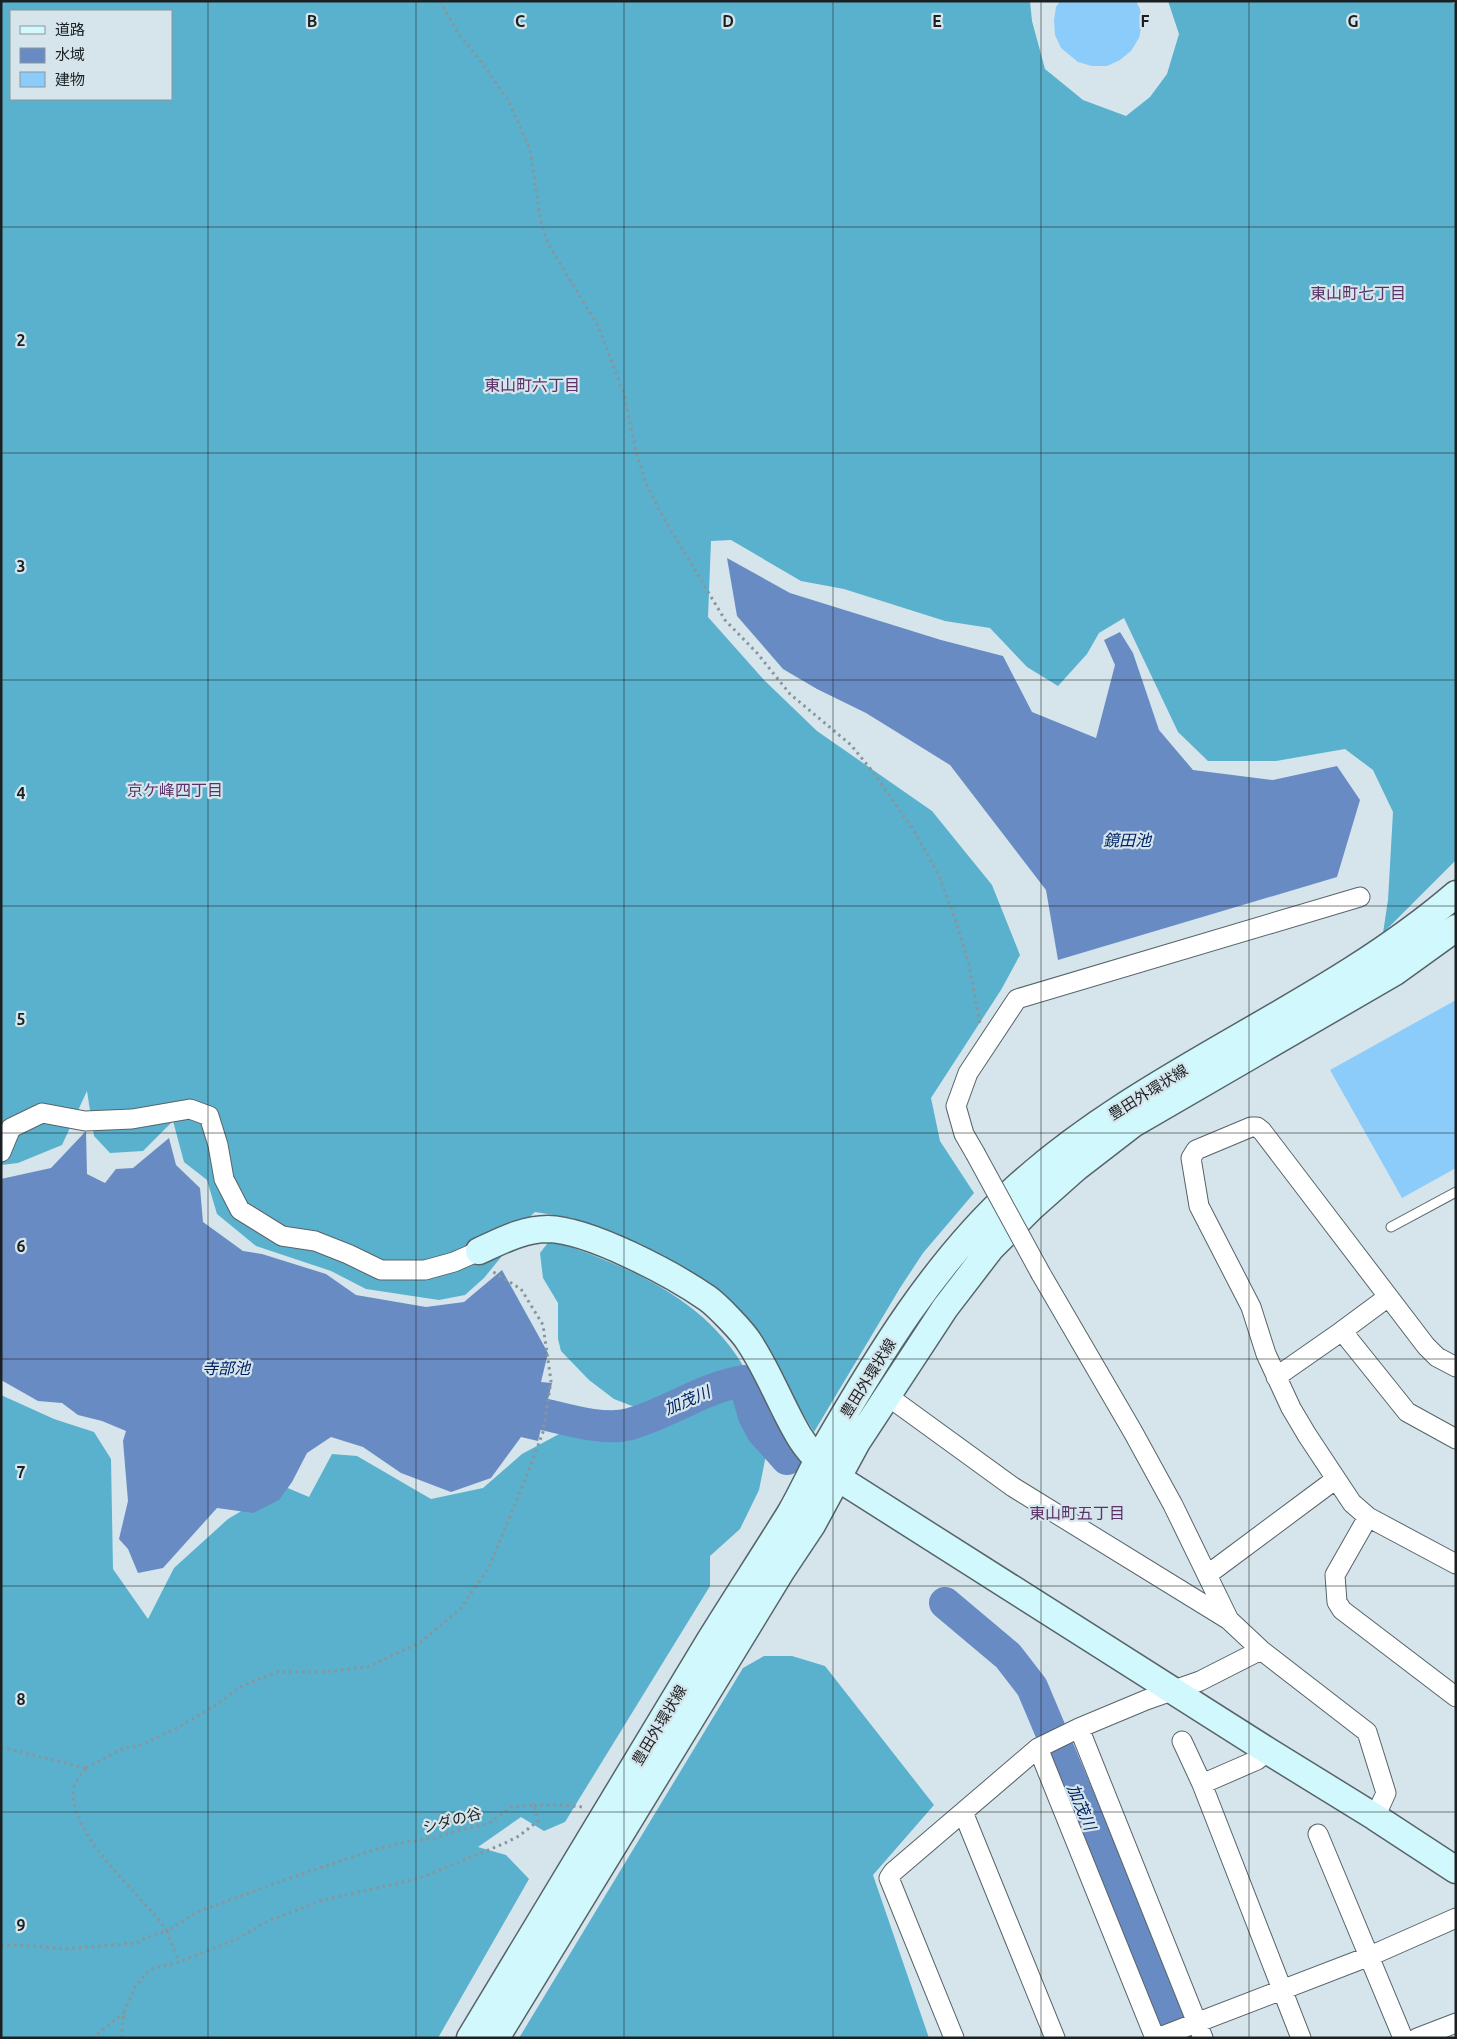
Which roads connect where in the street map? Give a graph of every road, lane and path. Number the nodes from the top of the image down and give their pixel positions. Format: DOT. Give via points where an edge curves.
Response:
graph roads {
  1 [pos="440,1"];
  2 [pos="1456,894"];
  3 [pos="1360,897"];
  4 [pos="1456,928"];
  5 [pos="984,1047"];
  6 [pos="1,1152"];
  7 [pos="1456,1192"];
  8 [pos="1391,1227"];
  9 [pos="480,1251"];
  10 [pos="1388,1297"];
  11 [pos="1342,1331"];
  12 [pos="1455,1364"];
  13 [pos="1276,1376"];
  14 [pos="889,1397"];
  15 [pos="1456,1439"];
  16 [pos="817,1461"];
  17 [pos="838,1478"];
  18 [pos="1336,1479"];
  19 [pos="1368,1517"];
  20 [pos="1456,1564"];
  21 [pos="1207,1575"];
  22 [pos="1229,1620"];
  23 [pos="1261,1650"];
  24 [pos="1173,1690"];
  25 [pos="1456,1697"];
  26 [pos="1079,1728"];
  27 [pos="1182,1741"];
  28 [pos="1,1747"];
  29 [pos="1039,1748"];
  30 [pos="1268,1751"];
  31 [pos="86,1768"];
  32 [pos="1202,1784"];
  33 [pos="534,1805"];
  34 [pos="590,1808"];
  35 [pos="963,1812"];
  36 [pos="1375,1817"];
  37 [pos="1318,1834"];
  38 [pos="1456,1870"];
  39 [pos="1456,1918"];
  40 [pos="167,1931"];
  41 [pos="1,1946"];
  42 [pos="1370,1956"];
  43 [pos="179,1962"];
  44 [pos="1281,1989"];
  45 [pos="124,2013"];
  46 [pos="1456,2023"];
  47 [pos="1195,2029"];
  48 [pos="1159,2037"];
  49 [pos="92,2038"];
  50 [pos="121,2038"];
  51 [pos="470,2038"];
  52 [pos="496,2038"];
  53 [pos="954,2038"];
  54 [pos="1055,2038"];
  55 [pos="1301,2038"];
  56 [pos="1403,2038"];
  57 [pos="1417,2038"];
  1 -- 5 [label="path" via="457,31 508,100 530,149 540,223 548,244 598,326 624,394 645,481 660,512 725,620 790,694 852,745 913,829 939,876 956,922 969,965"];
  2 -- 16 [label="street, 豊田外環状線" via="1408,932 1333,982 1127,1104 1064,1146 1016,1188 967,1238 910,1311"];
  3 -- 5 [label="street" via="1017,999"];
  4 -- 14 [label="street, 豊田外環状線" via="1395,972 1133,1124 1076,1168 991,1248 945,1308"];
  5 -- 21 [label="street, bridge" via="968,1073 956,1106 964,1134 1133,1432"];
  6 -- 9 [label="street" via="11,1128 42,1112 85,1121 132,1119 190,1110 209,1116 224,1179 240,1210 282,1236 315,1241 381,1270 425,1270"];
  7 -- 8 [label="lane"];
  9 -- 16 [label="street" via="518,1233 548,1229 584,1236 660,1271 709,1299 748,1340 799,1437"];
  9 -- 31 [label="path" via="485,1266 521,1289 543,1325 551,1381 543,1432 527,1476 489,1567 462,1608 421,1642 368,1666 325,1672 277,1672 238,1688 177,1728 141,1745 124,1748"];
  10 -- 11 [label="street"];
  10 -- 12 [label="street" via="1426,1346 1437,1357"];
  10 -- 13 [label="street" via="1257,1127 1196,1150 1191,1158 1198,1206 1251,1307"];
  11 -- 13 [label="street"];
  11 -- 15 [label="street" via="1407,1412"];
  13 -- 18 [label="street" via="1290,1408"];
  14 -- 17 [label="street, 豊田外環状線" via="857,1442"];
  14 -- 22 [label="street" via="1013,1487"];
  16 -- 17 [label="street"];
  16 -- 51 [label="street, 豊田外環状線" via="791,1511"];
  17 -- 24 [label="street"];
  17 -- 52 [label="street, 豊田外環状線"];
  18 -- 19 [label="street" via="1352,1503"];
  18 -- 21 [label="street"];
  19 -- 20 [label="street"];
  19 -- 25 [label="street" via="1336,1575 1337,1602 1342,1610"];
  21 -- 22 [label="street"];
  22 -- 23 [label="street"];
  23 -- 24 [label="street" via="1200,1681"];
  23 -- 36 [label="street" via="1366,1732 1386,1793"];
  24 -- 26 [label="street"];
  24 -- 30 [label="street"];
  26 -- 29 [label="street"];
  26 -- 47 [label="street"];
  27 -- 32 [label="street"];
  28 -- 31 [label="path"];
  29 -- 35 [label="street"];
  29 -- 48 [label="street"];
  30 -- 32 [label="street" via="1257,1760"];
  30 -- 36 [label="street"];
  31 -- 40 [label="path" via="73,1790 77,1815 92,1842"];
  32 -- 44 [label="street"];
  33 -- 34 [label="path, シダの谷"];
  33 -- 40 [label="path, シダの谷" via="511,1807 488,1824 406,1842 284,1880 197,1912"];
  33 -- 43 [label="path" via="538,1821 503,1844 417,1879 323,1900"];
  35 -- 53 [label="street" via="889,1878"];
  35 -- 54 [label="street"];
  36 -- 38 [label="street"];
  37 -- 42 [label="street"];
  39 -- 42 [label="street"];
  40 -- 41 [label="path, シダの谷" via="137,1943 64,1949"];
  40 -- 43 [label="path"];
  42 -- 44 [label="street"];
  42 -- 56 [label="street"];
  43 -- 45 [label="path" via="150,1969 135,1987"];
  44 -- 47 [label="street"];
  44 -- 55 [label="street"];
  45 -- 49 [label="path"];
  45 -- 50 [label="path"];
  46 -- 57 [label="street"];
  47 -- 48 [label="street"];
}
